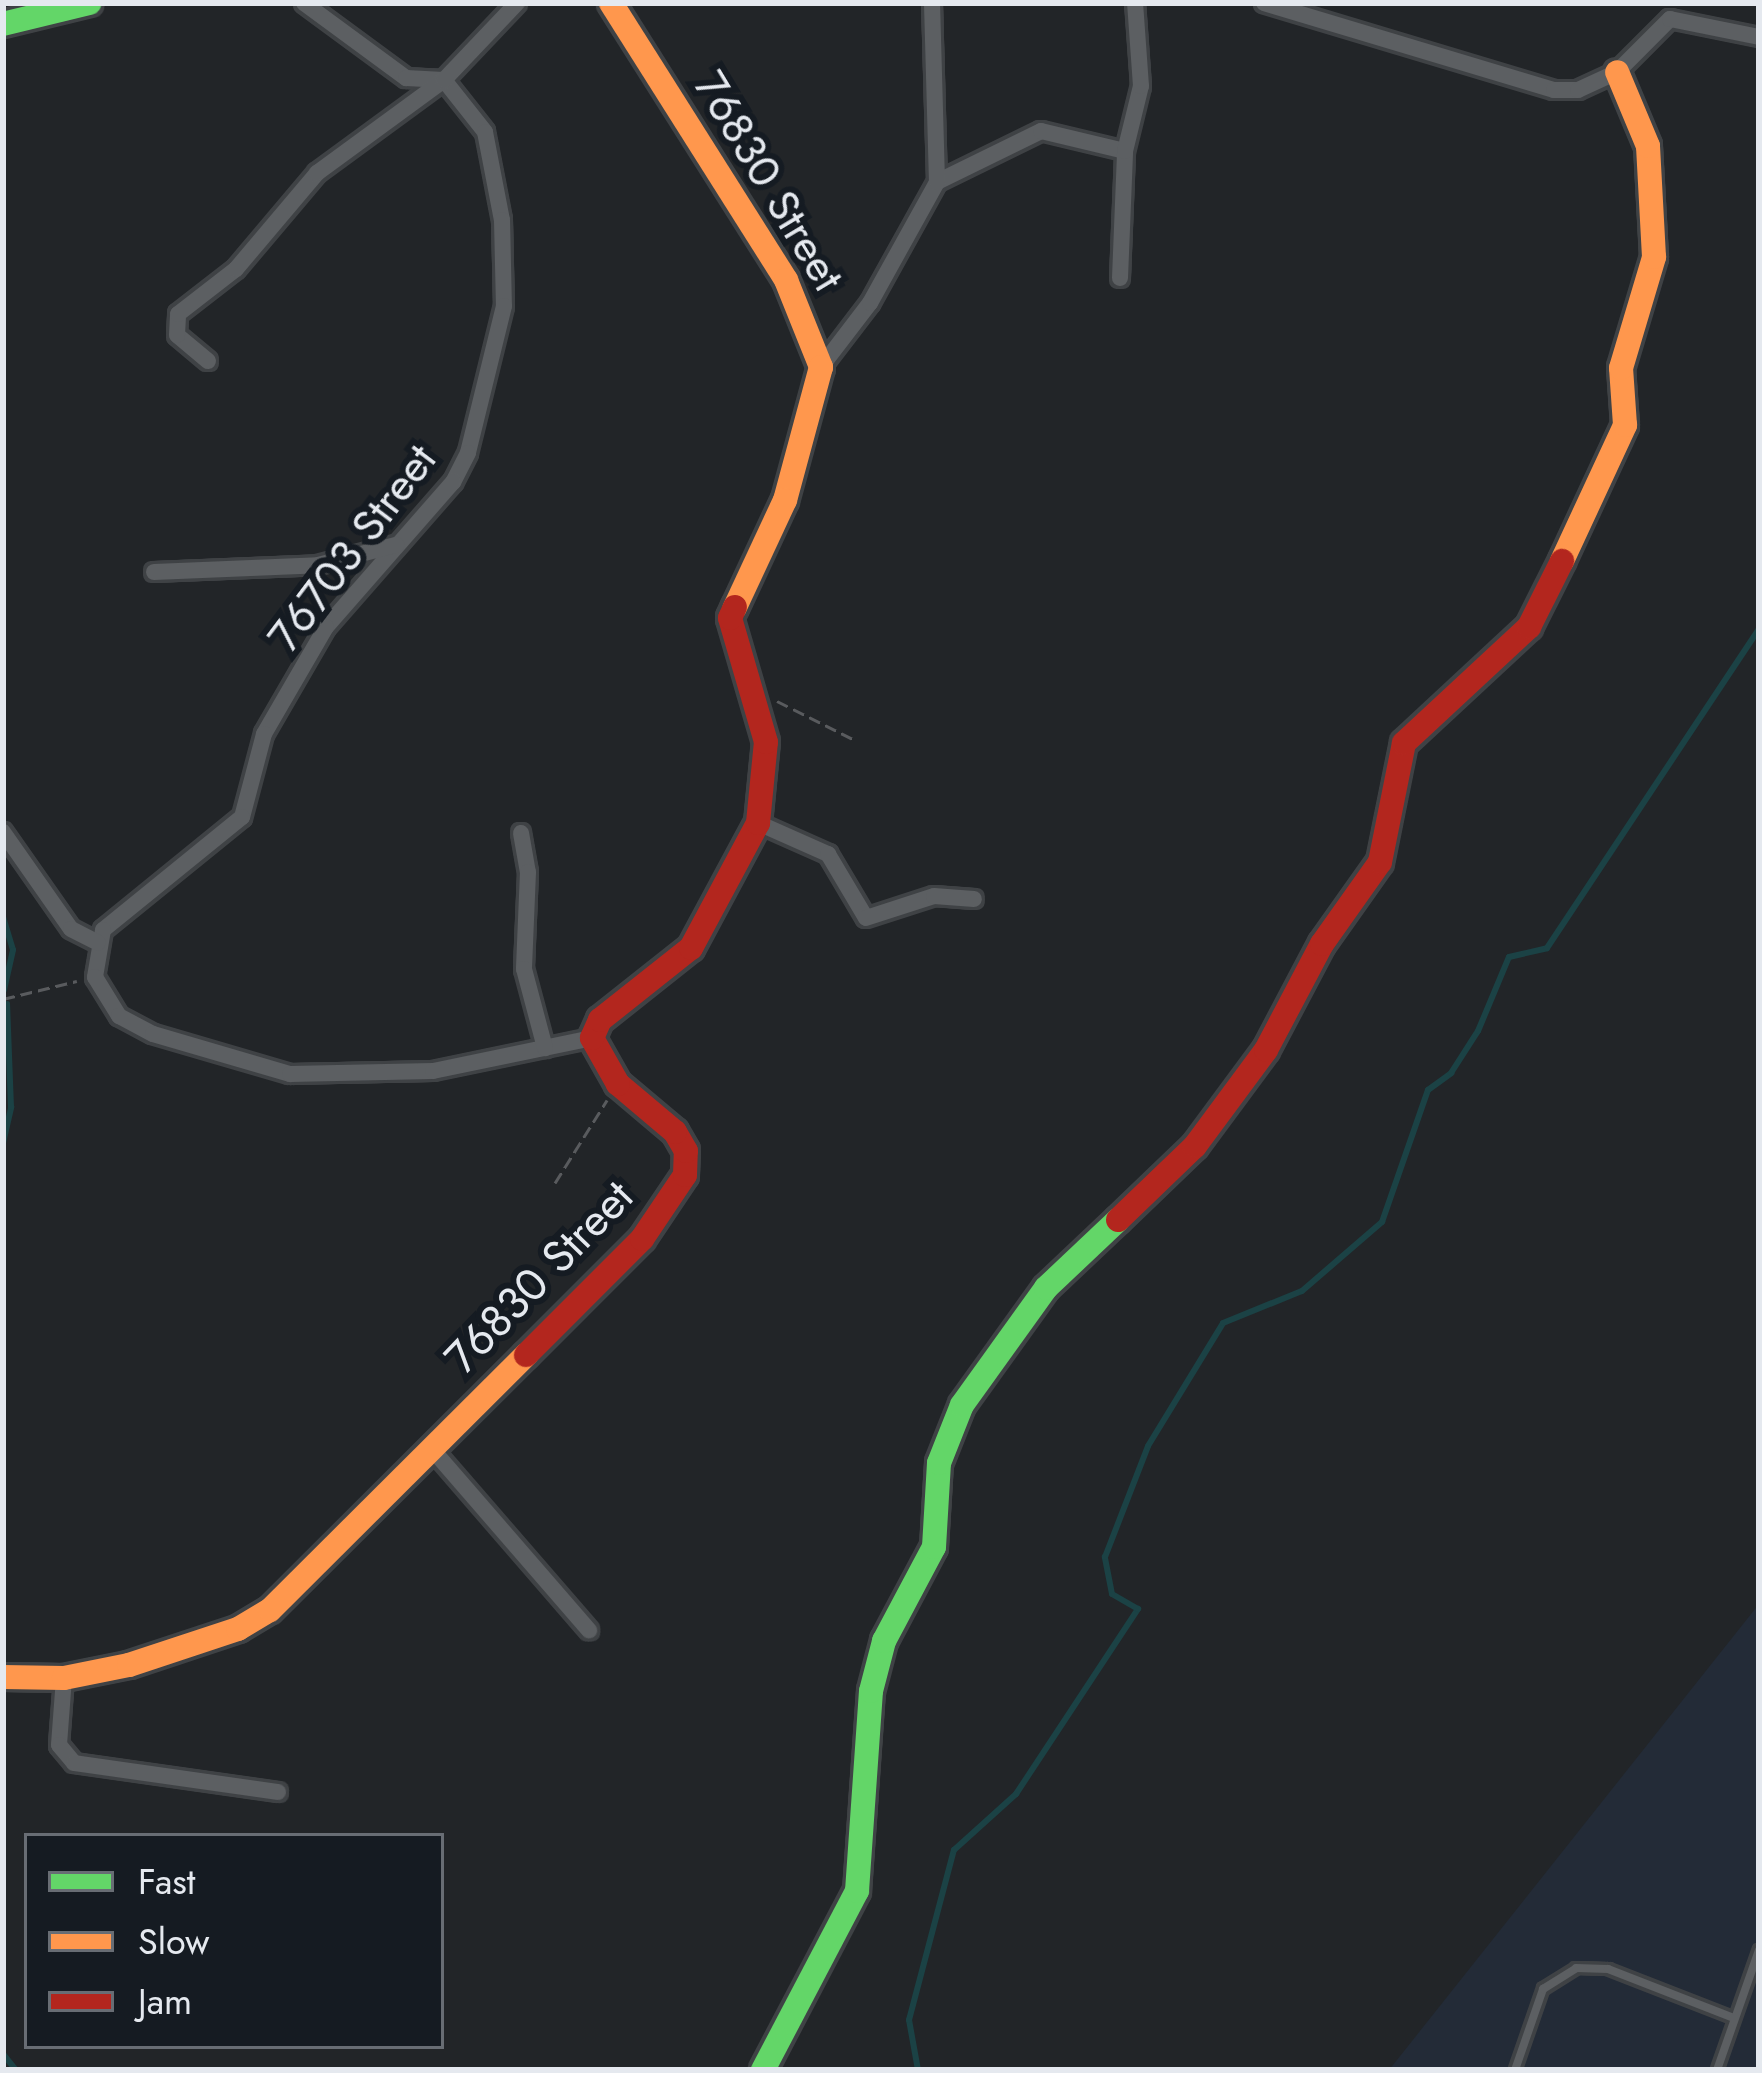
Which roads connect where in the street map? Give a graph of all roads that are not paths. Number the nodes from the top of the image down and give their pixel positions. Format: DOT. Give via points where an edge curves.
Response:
graph roads {
  1 [pos="89,3"];
  2 [pos="304,3"];
  3 [pos="517,3"];
  4 [pos="611,3"];
  5 [pos="932,3"];
  6 [pos="1135,3"];
  7 [pos="1264,3"];
  8 [pos="3,24"];
  9 [pos="1759,37"];
  10 [pos="1617,72"];
  11 [pos="445,80"];
  12 [pos="1125,151"];
  13 [pos="937,182"];
  14 [pos="1120,278"];
  15 [pos="208,361"];
  16 [pos="821,367"];
  17 [pos="398,545"];
  18 [pos="154,572"];
  19 [pos="758,823"];
  20 [pos="3,832"];
  21 [pos="521,833"];
  22 [pos="974,899"];
  23 [pos="101,936"];
  24 [pos="592,1038"];
  25 [pos="544,1048"];
  26 [pos="432,1449"];
  27 [pos="589,1630"];
  28 [pos="3,1677"];
  29 [pos="64,1678"];
  30 [pos="278,1792"];
  31 [pos="1759,1950"];
  32 [pos="1734,2018"];
  33 [pos="763,2070"];
  34 [pos="1515,2070"];
  35 [pos="1717,2070"];
  1 -- 8 [label="street"];
  2 -- 11 [label="street" via="406,78"];
  3 -- 11 [label="street"];
  4 -- 16 [label="street, 76830 Street" via="786,280"];
  5 -- 13 [label="street"];
  6 -- 12 [label="street" via="1142,86"];
  7 -- 10 [label="street" via="1555,90 1578,90"];
  9 -- 10 [label="street" via="1670,19"];
  10 -- 33 [label="street" via="1648,146 1654,257 1621,368 1624,425 1613,458 1529,627 1404,743 1380,862 1322,944 1266,1050 1182,1160 1033,1304 962,1405 939,1462 934,1546 884,1641 871,1690 857,1892"];
  11 -- 15 [label="street" via="352,140 236,269 178,314 176,335"];
  11 -- 17 [label="street, 76703 Street" via="485,132 502,220 504,306 468,453"];
  12 -- 13 [label="street" via="1041,131"];
  12 -- 14 [label="street"];
  13 -- 16 [label="street" via="870,303"];
  16 -- 19 [label="street, 76830 Street" via="785,500 734,598 732,638 766,742"];
  17 -- 18 [label="street" via="282,569"];
  17 -- 23 [label="street, 76703 Street" via="326,627 278,709 242,817"];
  19 -- 22 [label="street" via="828,854 866,918 934,896"];
  19 -- 24 [label="street, 76830 Street" via="691,948 600,1020"];
  20 -- 23 [label="street" via="71,929"];
  21 -- 25 [label="street" via="528,872 524,969"];
  23 -- 25 [label="street" via="95,977 119,1016 153,1034 290,1074 433,1070"];
  24 -- 25 [label="street"];
  24 -- 26 [label="street, 76830 Street" via="618,1084 682,1143 687,1163 677,1192 641,1239"];
  26 -- 27 [label="street"];
  26 -- 29 [label="street, 76830 Street" via="340,1534 293,1591 254,1619 206,1641"];
  28 -- 29 [label="street, 76830 Street"];
  29 -- 30 [label="street" via="59,1745 74,1763"];
  31 -- 32 [label="lane"];
  32 -- 34 [label="lane" via="1608,1969 1576,1968 1543,1989"];
  32 -- 35 [label="lane"];
}
